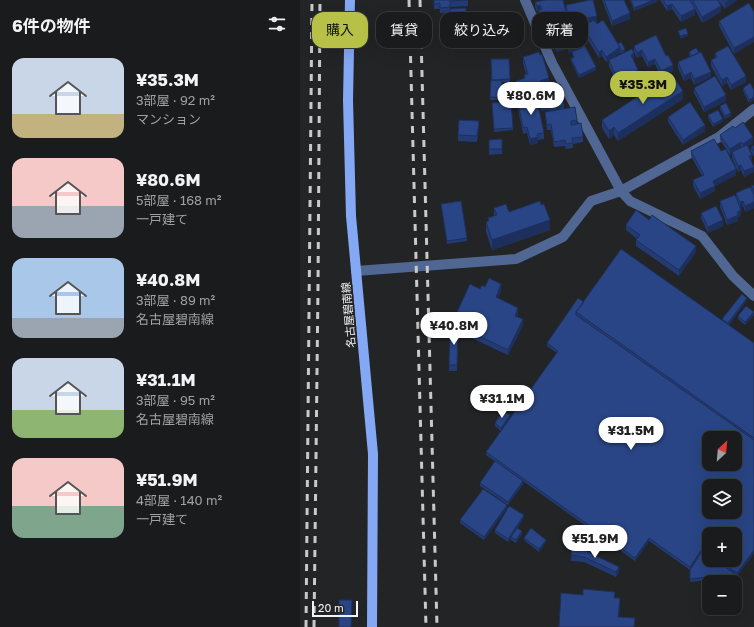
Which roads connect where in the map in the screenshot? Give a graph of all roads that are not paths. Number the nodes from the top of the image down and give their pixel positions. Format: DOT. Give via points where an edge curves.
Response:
graph roads {
  1 [pos="350,0"];
  2 [pos="525,0"];
  3 [pos="754,109"];
  4 [pos="621,191"];
  5 [pos="356,271"];
  6 [pos="754,296"];
  7 [pos="372,627"];
  1 -- 5 [label="main road, 名古屋碧南線" via="349,131 351,216"];
  2 -- 4 [label="street" via="552,63"];
  3 -- 4 [label="street" via="719,137"];
  4 -- 5 [label="street" via="590,201 563,237 516,259"];
  4 -- 6 [label="street" via="630,201 702,236 734,276"];
  5 -- 7 [label="main road, 名古屋碧南線" via="373,454"];
}
